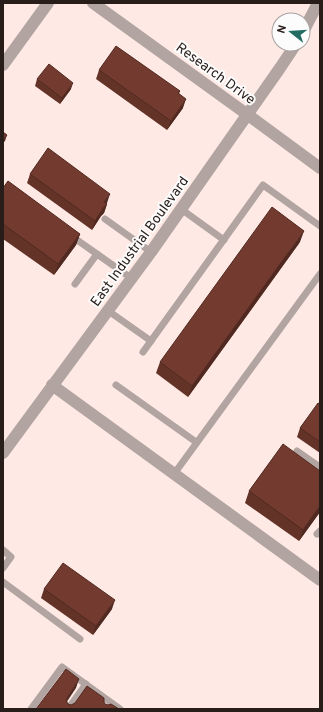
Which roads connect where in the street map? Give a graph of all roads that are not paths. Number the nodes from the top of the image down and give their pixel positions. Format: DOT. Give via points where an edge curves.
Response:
graph roads {
  1 [pos="48,3"];
  2 [pos="93,3"];
  3 [pos="318,3"];
  4 [pos="311,17"];
  5 [pos="291,52"];
  6 [pos="3,64"];
  7 [pos="248,115"];
  8 [pos="320,168"];
  9 [pos="182,208"];
  10 [pos="105,219"];
  11 [pos="320,226"];
  12 [pos="62,229"];
  13 [pos="224,240"];
  14 [pos="150,252"];
  15 [pos="97,254"];
  16 [pos="320,274"];
  17 [pos="131,278"];
  18 [pos="75,284"];
  19 [pos="108,310"];
  20 [pos="151,341"];
  21 [pos="143,352"];
  22 [pos="116,385"];
  23 [pos="52,386"];
  24 [pos="196,442"];
  25 [pos="297,451"];
  26 [pos="3,454"];
  27 [pos="320,467"];
  28 [pos="174,474"];
  29 [pos="3,550"];
  30 [pos="3,568"];
  31 [pos="320,580"];
  32 [pos="3,582"];
  33 [pos="80,639"];
  34 [pos="86,684"];
  35 [pos="110,702"];
  36 [pos="31,709"];
  37 [pos="68,709"];
  38 [pos="105,709"];
  39 [pos="120,709"];
  1 -- 6 [label="street"];
  2 -- 7 [label="street, Research Drive"];
  3 -- 4 [label="street"];
  5 -- 7 [label="street, East Industrial Boulevard"];
  7 -- 8 [label="street, Research Drive"];
  7 -- 9 [label="street, East Industrial Boulevard"];
  9 -- 13 [label="lane"];
  9 -- 14 [label="street, East Industrial Boulevard"];
  10 -- 14 [label="lane"];
  11 -- 13 [label="lane" via="263,185"];
  12 -- 15 [label="lane"];
  13 -- 20 [label="lane"];
  14 -- 17 [label="street, East Industrial Boulevard"];
  15 -- 17 [label="lane"];
  15 -- 18 [label="lane"];
  16 -- 24 [label="lane"];
  17 -- 19 [label="street, East Industrial Boulevard"];
  19 -- 20 [label="lane"];
  19 -- 23 [label="street, East Industrial Boulevard"];
  20 -- 21 [label="lane"];
  22 -- 24 [label="lane"];
  23 -- 26 [label="street, East Industrial Boulevard"];
  23 -- 28 [label="street"];
  24 -- 28 [label="lane"];
  25 -- 27 [label="lane"];
  28 -- 31 [label="street"];
  29 -- 30 [label="lane" via="11,556"];
  32 -- 33 [label="lane"];
  34 -- 35 [label="lane"];
  34 -- 36 [label="lane" via="62,667"];
  34 -- 37 [label="lane"];
  35 -- 38 [label="lane"];
  35 -- 39 [label="lane"];
}
